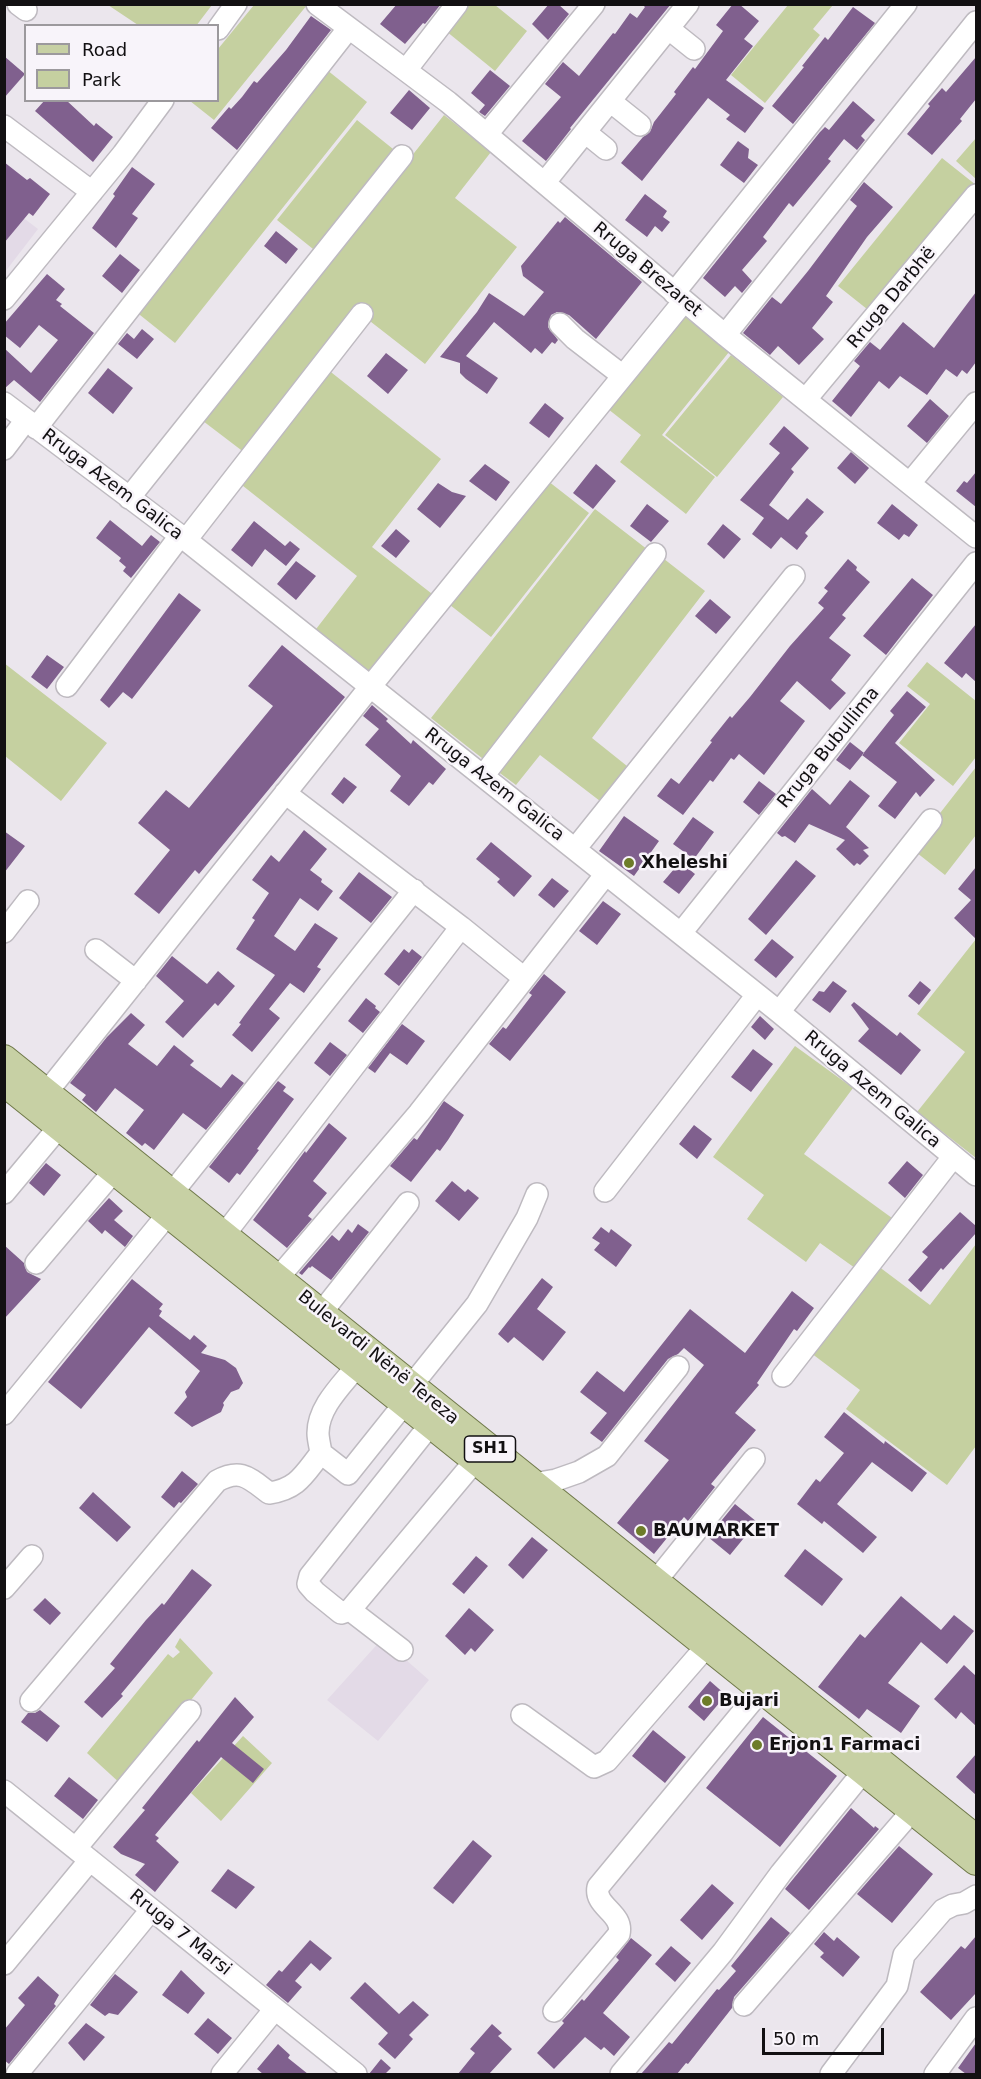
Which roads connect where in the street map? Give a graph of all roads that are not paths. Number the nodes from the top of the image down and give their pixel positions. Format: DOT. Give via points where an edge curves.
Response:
graph roads {
  1 [pos="236,4"];
  2 [pos="317,4"];
  3 [pos="457,4"];
  4 [pos="594,4"];
  5 [pos="688,4"];
  6 [pos="906,4"];
  7 [pos="976,22"];
  8 [pos="219,28"];
  9 [pos="348,29"];
  10 [pos="669,29"];
  11 [pos="694,49"];
  12 [pos="406,70"];
  13 [pos="610,101"];
  14 [pos="161,102"];
  15 [pos="640,125"];
  16 [pos="4,126"];
  17 [pos="585,132"];
  18 [pos="487,134"];
  19 [pos="606,149"];
  20 [pos="402,156"];
  21 [pos="544,182"];
  22 [pos="92,192"];
  23 [pos="976,195"];
  24 [pos="679,297"];
  25 [pos="4,299"];
  26 [pos="362,314"];
  27 [pos="560,324"];
  28 [pos="725,335"];
  29 [pos="623,376"];
  30 [pos="806,399"];
  31 [pos="4,403"];
  32 [pos="976,403"];
  33 [pos="31,424"];
  34 [pos="4,449"];
  35 [pos="910,483"];
  36 [pos="129,498"];
  37 [pos="976,537"];
  38 [pos="183,538"];
  39 [pos="655,554"];
  40 [pos="976,563"];
  41 [pos="794,576"];
  42 [pos="67,686"];
  43 [pos="370,687"];
  44 [pos="483,776"];
  45 [pos="285,793"];
  46 [pos="931,820"];
  47 [pos="575,849"];
  48 [pos="606,874"];
  49 [pos="414,890"];
  50 [pos="28,901"];
  51 [pos="461,927"];
  52 [pos="4,932"];
  53 [pos="681,933"];
  54 [pos="96,950"];
  55 [pos="524,978"];
  56 [pos="135,981"];
  57 [pos="757,995"];
  58 [pos="780,1012"];
  59 [pos="4,1058"];
  60 [pos="4,1083"];
  61 [pos="47,1092"];
  62 [pos="59,1126"];
  63 [pos="953,1157"];
  64 [pos="114,1171"];
  65 [pos="976,1175"];
  66 [pos="605,1191"];
  67 [pos="4,1193"];
  68 [pos="537,1194"];
  69 [pos="408,1203"];
  70 [pos="170,1204"];
  71 [pos="224,1235"];
  72 [pos="36,1263"];
  73 [pos="278,1278"];
  74 [pos="321,1313"];
  75 [pos="357,1366"];
  76 [pos="678,1367"];
  77 [pos="783,1376"];
  78 [pos="408,1394"];
  79 [pos="4,1414"];
  80 [pos="430,1425"];
  81 [pos="321,1453"];
  82 [pos="754,1459"];
  83 [pos="476,1461"];
  84 [pos="533,1484"];
  85 [pos="32,1556"];
  86 [pos="655,1582"];
  87 [pos="4,1588"];
  88 [pos="350,1610"];
  89 [pos="706,1647"];
  90 [pos="402,1650"];
  91 [pos="761,1690"];
  92 [pos="31,1701"];
  93 [pos="190,1710"];
  94 [pos="522,1715"];
  95 [pos="863,1772"];
  96 [pos="4,1791"];
  97 [pos="912,1811"];
  98 [pos="976,1838"];
  99 [pos="83,1854"];
  100 [pos="976,1862"];
  101 [pos="976,1896"];
  102 [pos="152,1910"];
  103 [pos="4,1964"];
  104 [pos="744,2005"];
  105 [pos="275,2009"];
  106 [pos="554,2011"];
  107 [pos="976,2018"];
  108 [pos="17,2074"];
  109 [pos="222,2074"];
  110 [pos="356,2074"];
  111 [pos="621,2074"];
  112 [pos="831,2074"];
  113 [pos="935,2074"];
  1 -- 8 [label="street"];
  2 -- 9 [label="street, Rruga Brezaret"];
  3 -- 12 [label="street"];
  4 -- 18 [label="street"];
  5 -- 10 [label="street"];
  6 -- 24 [label="street"];
  7 -- 28 [label="street"];
  9 -- 12 [label="street, Rruga Brezaret"];
  9 -- 33 [label="street"];
  10 -- 11 [label="street"];
  10 -- 13 [label="street"];
  12 -- 18 [label="street, Rruga Brezaret"];
  13 -- 15 [label="street"];
  13 -- 17 [label="street"];
  14 -- 22 [label="street"];
  16 -- 22 [label="street"];
  17 -- 19 [label="street"];
  17 -- 21 [label="street"];
  18 -- 21 [label="street, Rruga Brezaret"];
  20 -- 36 [label="street"];
  21 -- 24 [label="street, Rruga Brezaret"];
  22 -- 25 [label="street"];
  23 -- 30 [label="street, Rruga Darbhë"];
  24 -- 28 [label="street, Rruga Brezaret"];
  24 -- 29 [label="street"];
  26 -- 38 [label="street"];
  27 -- 29 [label="street"];
  28 -- 30 [label="street, Rruga Brezaret"];
  29 -- 43 [label="street"];
  30 -- 35 [label="street, Rruga Brezaret"];
  31 -- 33 [label="street, Rruga Azem Galica"];
  32 -- 35 [label="street"];
  33 -- 34 [label="street"];
  33 -- 36 [label="street, Rruga Azem Galica"];
  35 -- 37 [label="street, Rruga Brezaret"];
  36 -- 38 [label="street, Rruga Azem Galica"];
  38 -- 42 [label="street"];
  38 -- 43 [label="street, Rruga Azem Galica"];
  39 -- 44 [label="street"];
  40 -- 53 [label="street, Rruga Bubullima"];
  41 -- 47 [label="street"];
  43 -- 44 [label="street, Rruga Azem Galica"];
  43 -- 45 [label="street"];
  44 -- 47 [label="street, Rruga Azem Galica"];
  45 -- 49 [label="street"];
  45 -- 56 [label="street"];
  46 -- 58 [label="street"];
  47 -- 48 [label="street, Rruga Azem Galica"];
  48 -- 53 [label="street, Rruga Azem Galica"];
  48 -- 55 [label="street"];
  49 -- 51 [label="street"];
  49 -- 70 [label="street"];
  50 -- 52 [label="street"];
  51 -- 55 [label="street"];
  51 -- 71 [label="street"];
  53 -- 57 [label="street, Rruga Azem Galica"];
  54 -- 56 [label="street"];
  55 -- 73 [label="street" via="419,1113"];
  56 -- 61 [label="street"];
  57 -- 58 [label="street, Rruga Azem Galica"];
  57 -- 66 [label="street"];
  58 -- 63 [label="street, Rruga Azem Galica"];
  59 -- 61 [label="main road, Bulevardi Nënë Tereza / SH1"];
  60 -- 62 [label="main road, Bulevardi Nënë Tereza / SH1"];
  61 -- 70 [label="main road, Bulevardi Nënë Tereza / SH1"];
  62 -- 64 [label="main road, Bulevardi Nënë Tereza / SH1"];
  62 -- 67 [label="street"];
  63 -- 65 [label="street, Rruga Azem Galica"];
  63 -- 77 [label="street"];
  64 -- 70 [label="main road, Bulevardi Nënë Tereza / SH1"];
  64 -- 72 [label="street"];
  68 -- 78 [label="street" via="477,1305"];
  69 -- 74 [label="street"];
  70 -- 71 [label="main road, Bulevardi Nënë Tereza / SH1"];
  70 -- 75 [label="main road, Bulevardi Nënë Tereza / SH1"];
  70 -- 79 [label="street"];
  71 -- 73 [label="main road, Bulevardi Nënë Tereza / SH1"];
  73 -- 74 [label="main road, Bulevardi Nënë Tereza / SH1"];
  74 -- 78 [label="main road, Bulevardi Nënë Tereza / SH1"];
  75 -- 78 [label="main road, Bulevardi Nënë Tereza / SH1"];
  75 -- 81 [label="street" via="322,1414 318,1432"];
  76 -- 84 [label="street" via="608,1456 579,1472"];
  78 -- 80 [label="main road, Bulevardi Nënë Tereza / SH1"];
  78 -- 81 [label="street" via="348,1474"];
  78 -- 84 [label="main road, Bulevardi Nënë Tereza / SH1"];
  80 -- 83 [label="main road, Bulevardi Nënë Tereza / SH1"];
  80 -- 88 [label="street" via="310,1576 308,1584 315,1592 341,1613"];
  81 -- 92 [label="street" via="295,1485 282,1491 269,1493 238,1473 217,1481"];
  82 -- 86 [label="street"];
  83 -- 88 [label="street"];
  83 -- 89 [label="main road, Bulevardi Nënë Tereza / SH1"];
  84 -- 86 [label="main road, Bulevardi Nënë Tereza / SH1"];
  85 -- 87 [label="street"];
  86 -- 98 [label="main road, Bulevardi Nënë Tereza / SH1"];
  88 -- 90 [label="street"];
  89 -- 91 [label="main road, Bulevardi Nënë Tereza / SH1"];
  89 -- 94 [label="street" via="607,1761 598,1766 594,1767"];
  91 -- 95 [label="main road, Bulevardi Nënë Tereza / SH1"];
  91 -- 106 [label="street" via="598,1887 600,1900 619,1920 619,1934"];
  93 -- 99 [label="street"];
  95 -- 97 [label="main road, Bulevardi Nënë Tereza / SH1"];
  95 -- 111 [label="street" via="723,1952"];
  96 -- 99 [label="street, Rruga 7 Marsi"];
  97 -- 100 [label="main road, Bulevardi Nënë Tereza / SH1"];
  97 -- 104 [label="street"];
  99 -- 102 [label="street, Rruga 7 Marsi"];
  99 -- 103 [label="street"];
  101 -- 112 [label="street" via="942,1910 904,1955 897,1986"];
  102 -- 105 [label="street, Rruga 7 Marsi"];
  102 -- 108 [label="street"];
  105 -- 109 [label="street"];
  105 -- 110 [label="street, Rruga 7 Marsi"];
  107 -- 113 [label="street"];
}
